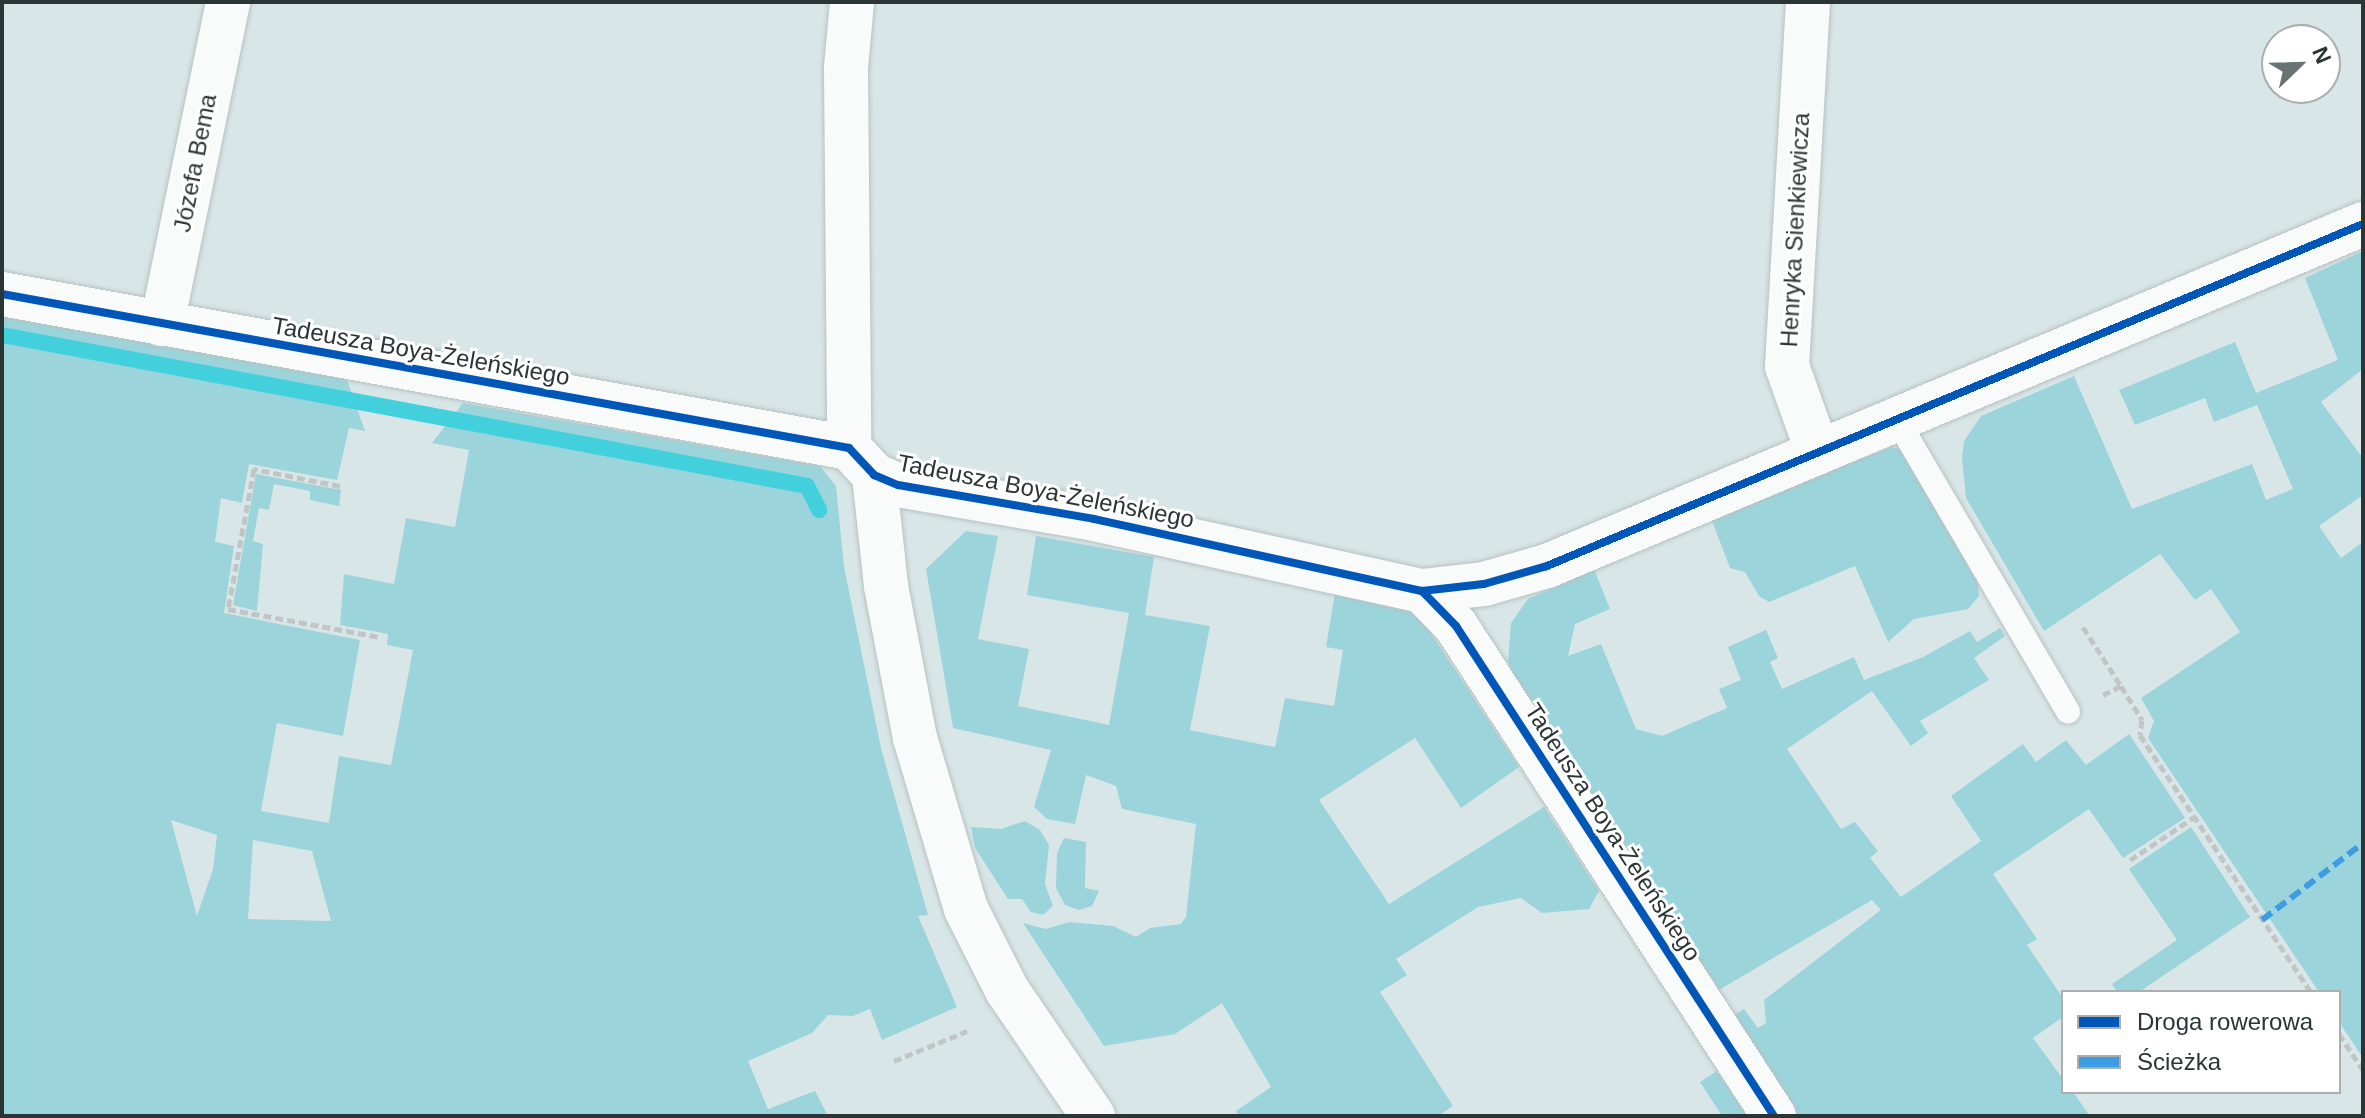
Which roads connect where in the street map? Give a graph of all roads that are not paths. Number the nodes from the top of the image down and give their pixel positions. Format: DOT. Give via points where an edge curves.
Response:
graph roads {
  1 [pos="228,2"];
  2 [pos="852,2"];
  3 [pos="1808,2"];
  4 [pos="2363,224"];
  5 [pos="2,294"];
  6 [pos="162,324"];
  7 [pos="1897,420"];
  8 [pos="1818,453"];
  9 [pos="861,462"];
  10 [pos="1422,591"];
  11 [pos="2068,712"];
  12 [pos="1093,1116"];
  13 [pos="1774,1116"];
  1 -- 6 [label="street, Józefa Bema"];
  2 -- 9 [label="street" via="846,68"];
  3 -- 8 [label="street, Henryka Sienkiewicza" via="1787,366"];
  4 -- 7 [label="street"];
  5 -- 6 [label="street, Tadeusza Boya-Żeleńskiego"];
  6 -- 9 [label="street, Tadeusza Boya-Żeleńskiego"];
  7 -- 8 [label="street"];
  7 -- 11 [label="lane"];
  8 -- 10 [label="street" via="1526,573"];
  9 -- 10 [label="street, Tadeusza Boya-Żeleńskiego" via="898,485 1094,519"];
  9 -- 12 [label="street" via="915,738 966,909 1007,990"];
  10 -- 13 [label="street, Tadeusza Boya-Żeleńskiego" via="1456,626"];
}
